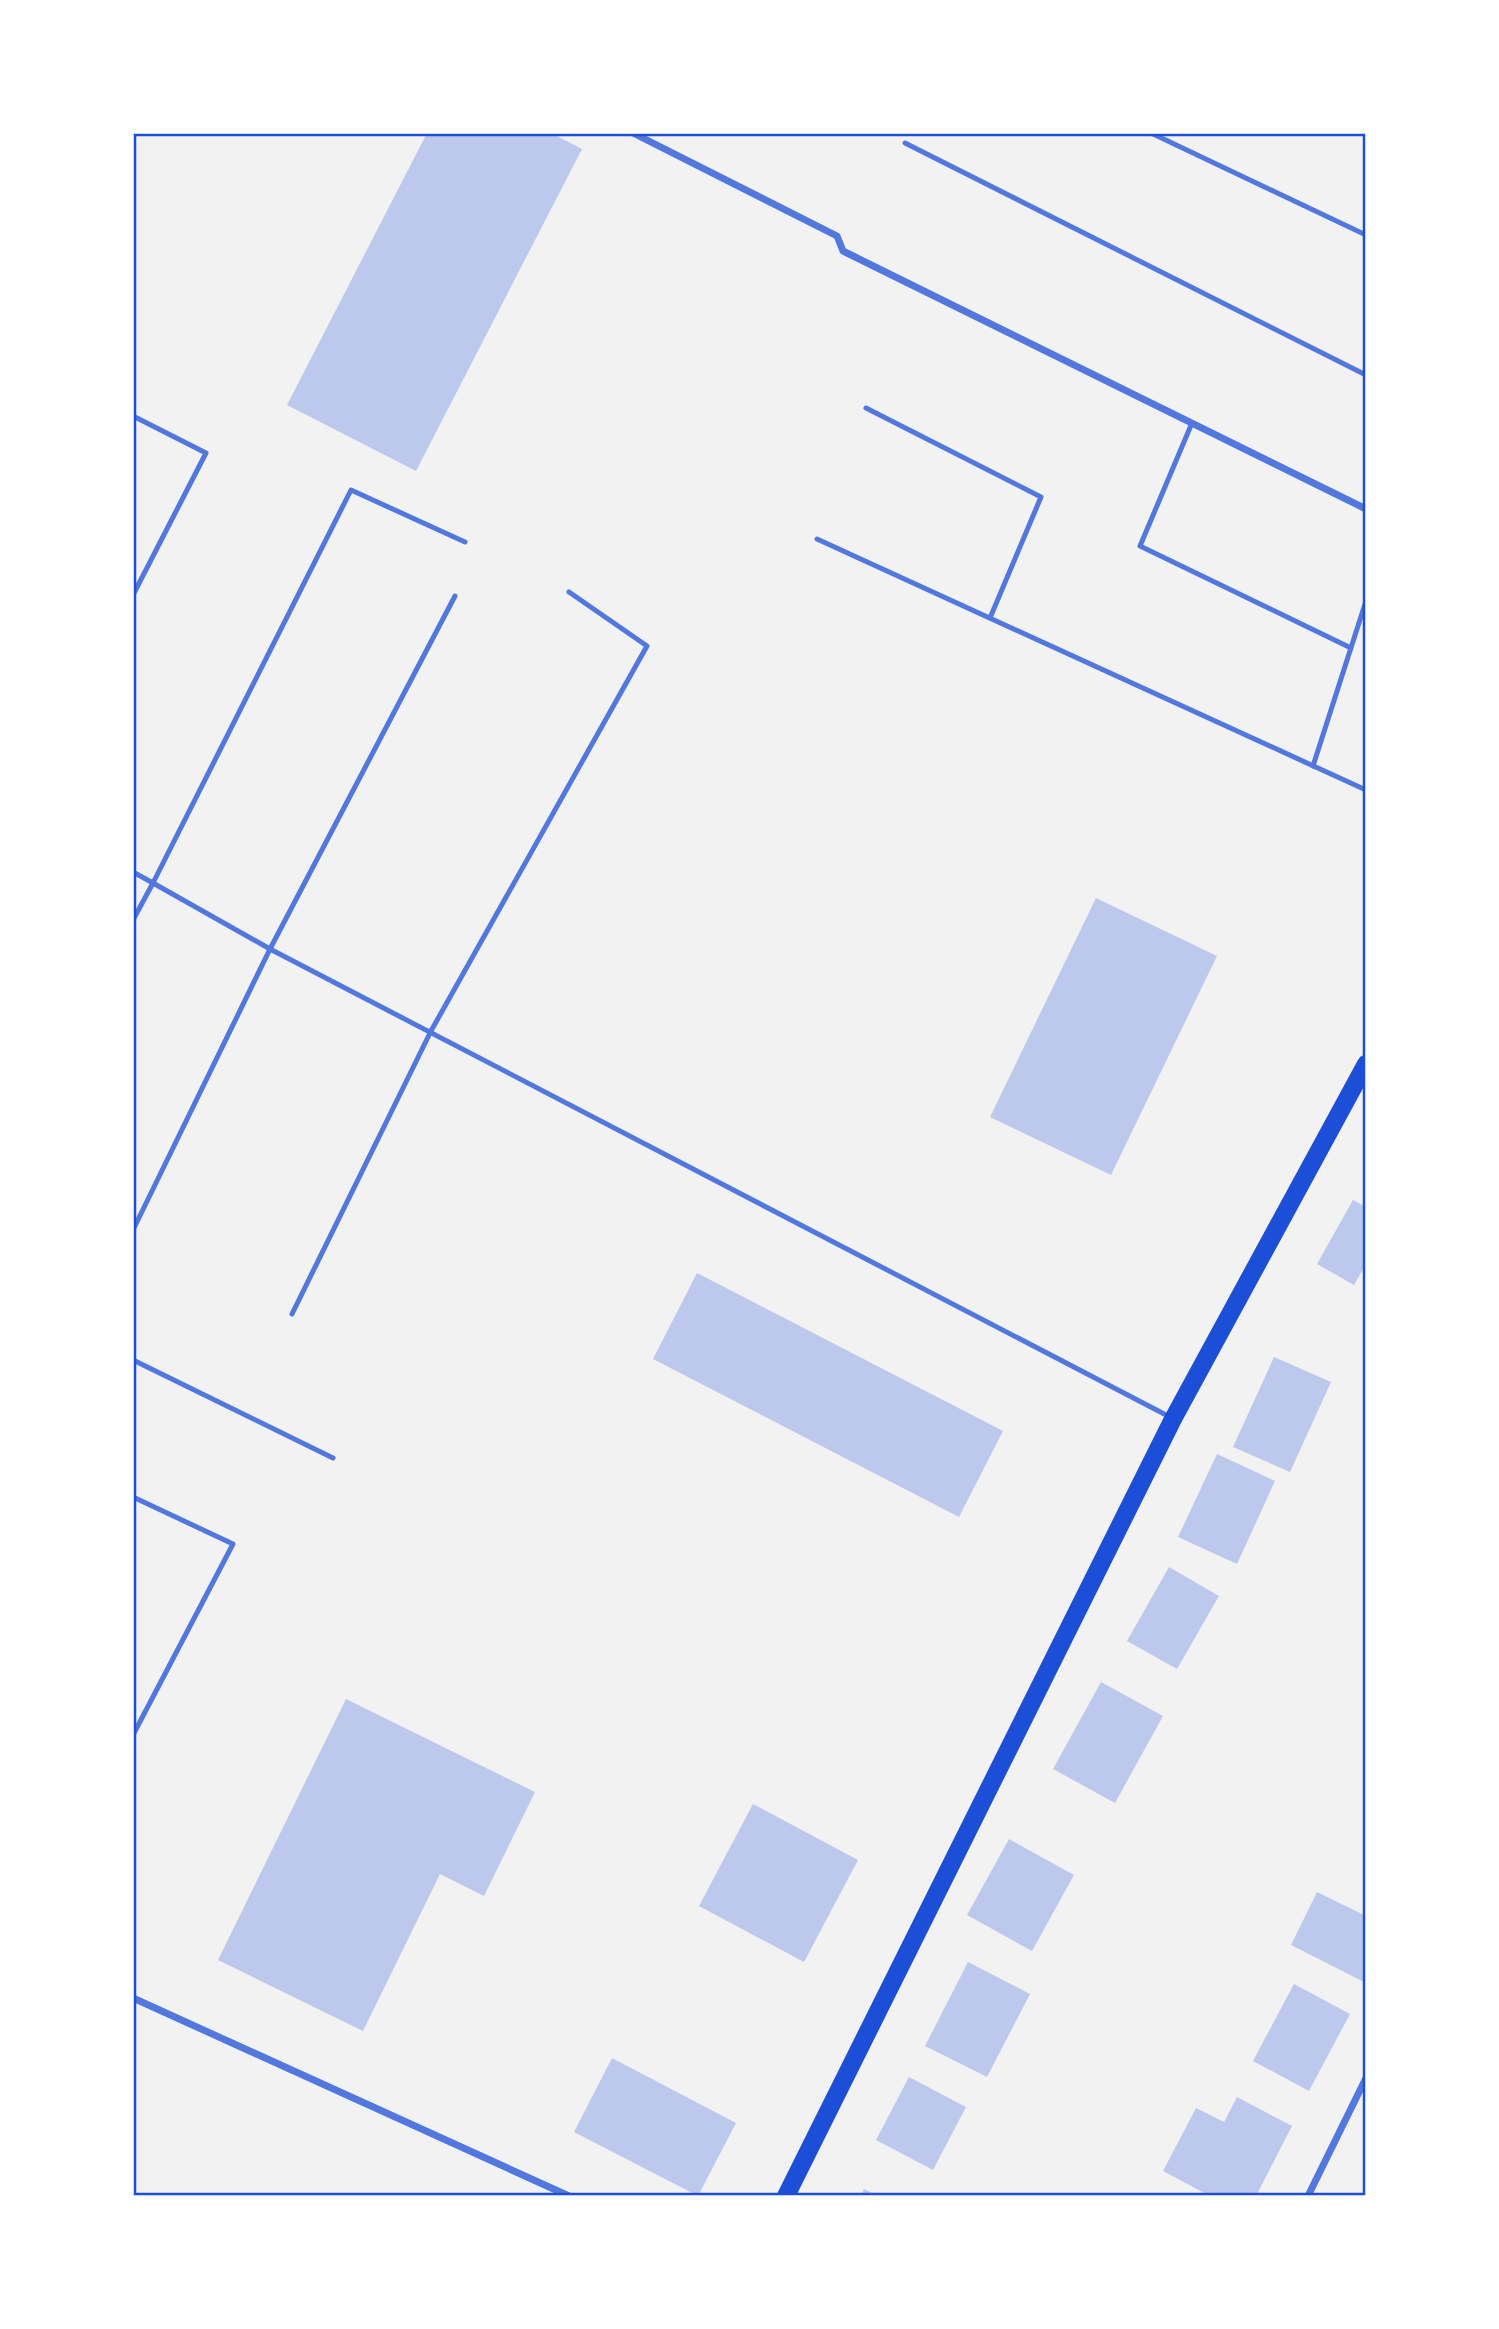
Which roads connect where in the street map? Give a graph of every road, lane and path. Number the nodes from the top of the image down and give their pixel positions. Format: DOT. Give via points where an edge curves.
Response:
graph roads {
  1 [pos="633,133"];
  2 [pos="1151,133"];
  3 [pos="905,143"];
  4 [pos="1366,235"];
  5 [pos="1366,375"];
  6 [pos="866,408"];
  7 [pos="133,416"];
  8 [pos="1192,423"];
  9 [pos="1366,509"];
  10 [pos="817,539"];
  11 [pos="465,542"];
  12 [pos="569,592"];
  13 [pos="133,595"];
  14 [pos="455,597"];
  15 [pos="1366,601"];
  16 [pos="990,618"];
  17 [pos="1351,648"];
  18 [pos="1313,766"];
  19 [pos="1366,790"];
  20 [pos="133,872"];
  21 [pos="153,883"];
  22 [pos="133,920"];
  23 [pos="271,949"];
  24 [pos="431,1031"];
  25 [pos="1366,1064"];
  26 [pos="133,1230"];
  27 [pos="292,1314"];
  28 [pos="133,1360"];
  29 [pos="1173,1419"];
  30 [pos="333,1458"];
  31 [pos="133,1497"];
  32 [pos="133,1735"];
  33 [pos="133,1998"];
  34 [pos="1366,2078"];
  35 [pos="569,2196"];
  36 [pos="786,2196"];
  37 [pos="1308,2196"];
  1 -- 8 [label="street" via="837,236 843,251"];
  2 -- 4 [label="lane"];
  3 -- 5 [label="lane"];
  6 -- 16 [label="lane" via="1041,497"];
  7 -- 13 [label="lane" via="206,453"];
  8 -- 9 [label="street"];
  8 -- 17 [label="lane" via="1140,547"];
  10 -- 16 [label="lane"];
  11 -- 21 [label="lane" via="351,490"];
  12 -- 24 [label="lane" via="647,646"];
  14 -- 23 [label="lane"];
  15 -- 17 [label="lane"];
  16 -- 18 [label="lane"];
  17 -- 18 [label="lane"];
  18 -- 19 [label="lane"];
  20 -- 21 [label="lane"];
  21 -- 22 [label="lane"];
  21 -- 23 [label="lane"];
  23 -- 24 [label="lane"];
  23 -- 26 [label="lane"];
  24 -- 27 [label="lane"];
  24 -- 29 [label="lane"];
  25 -- 29 [label="main road"];
  28 -- 30 [label="lane"];
  29 -- 36 [label="main road"];
  31 -- 32 [label="lane" via="233,1544"];
  33 -- 35 [label="street"];
  34 -- 37 [label="street"];
}
